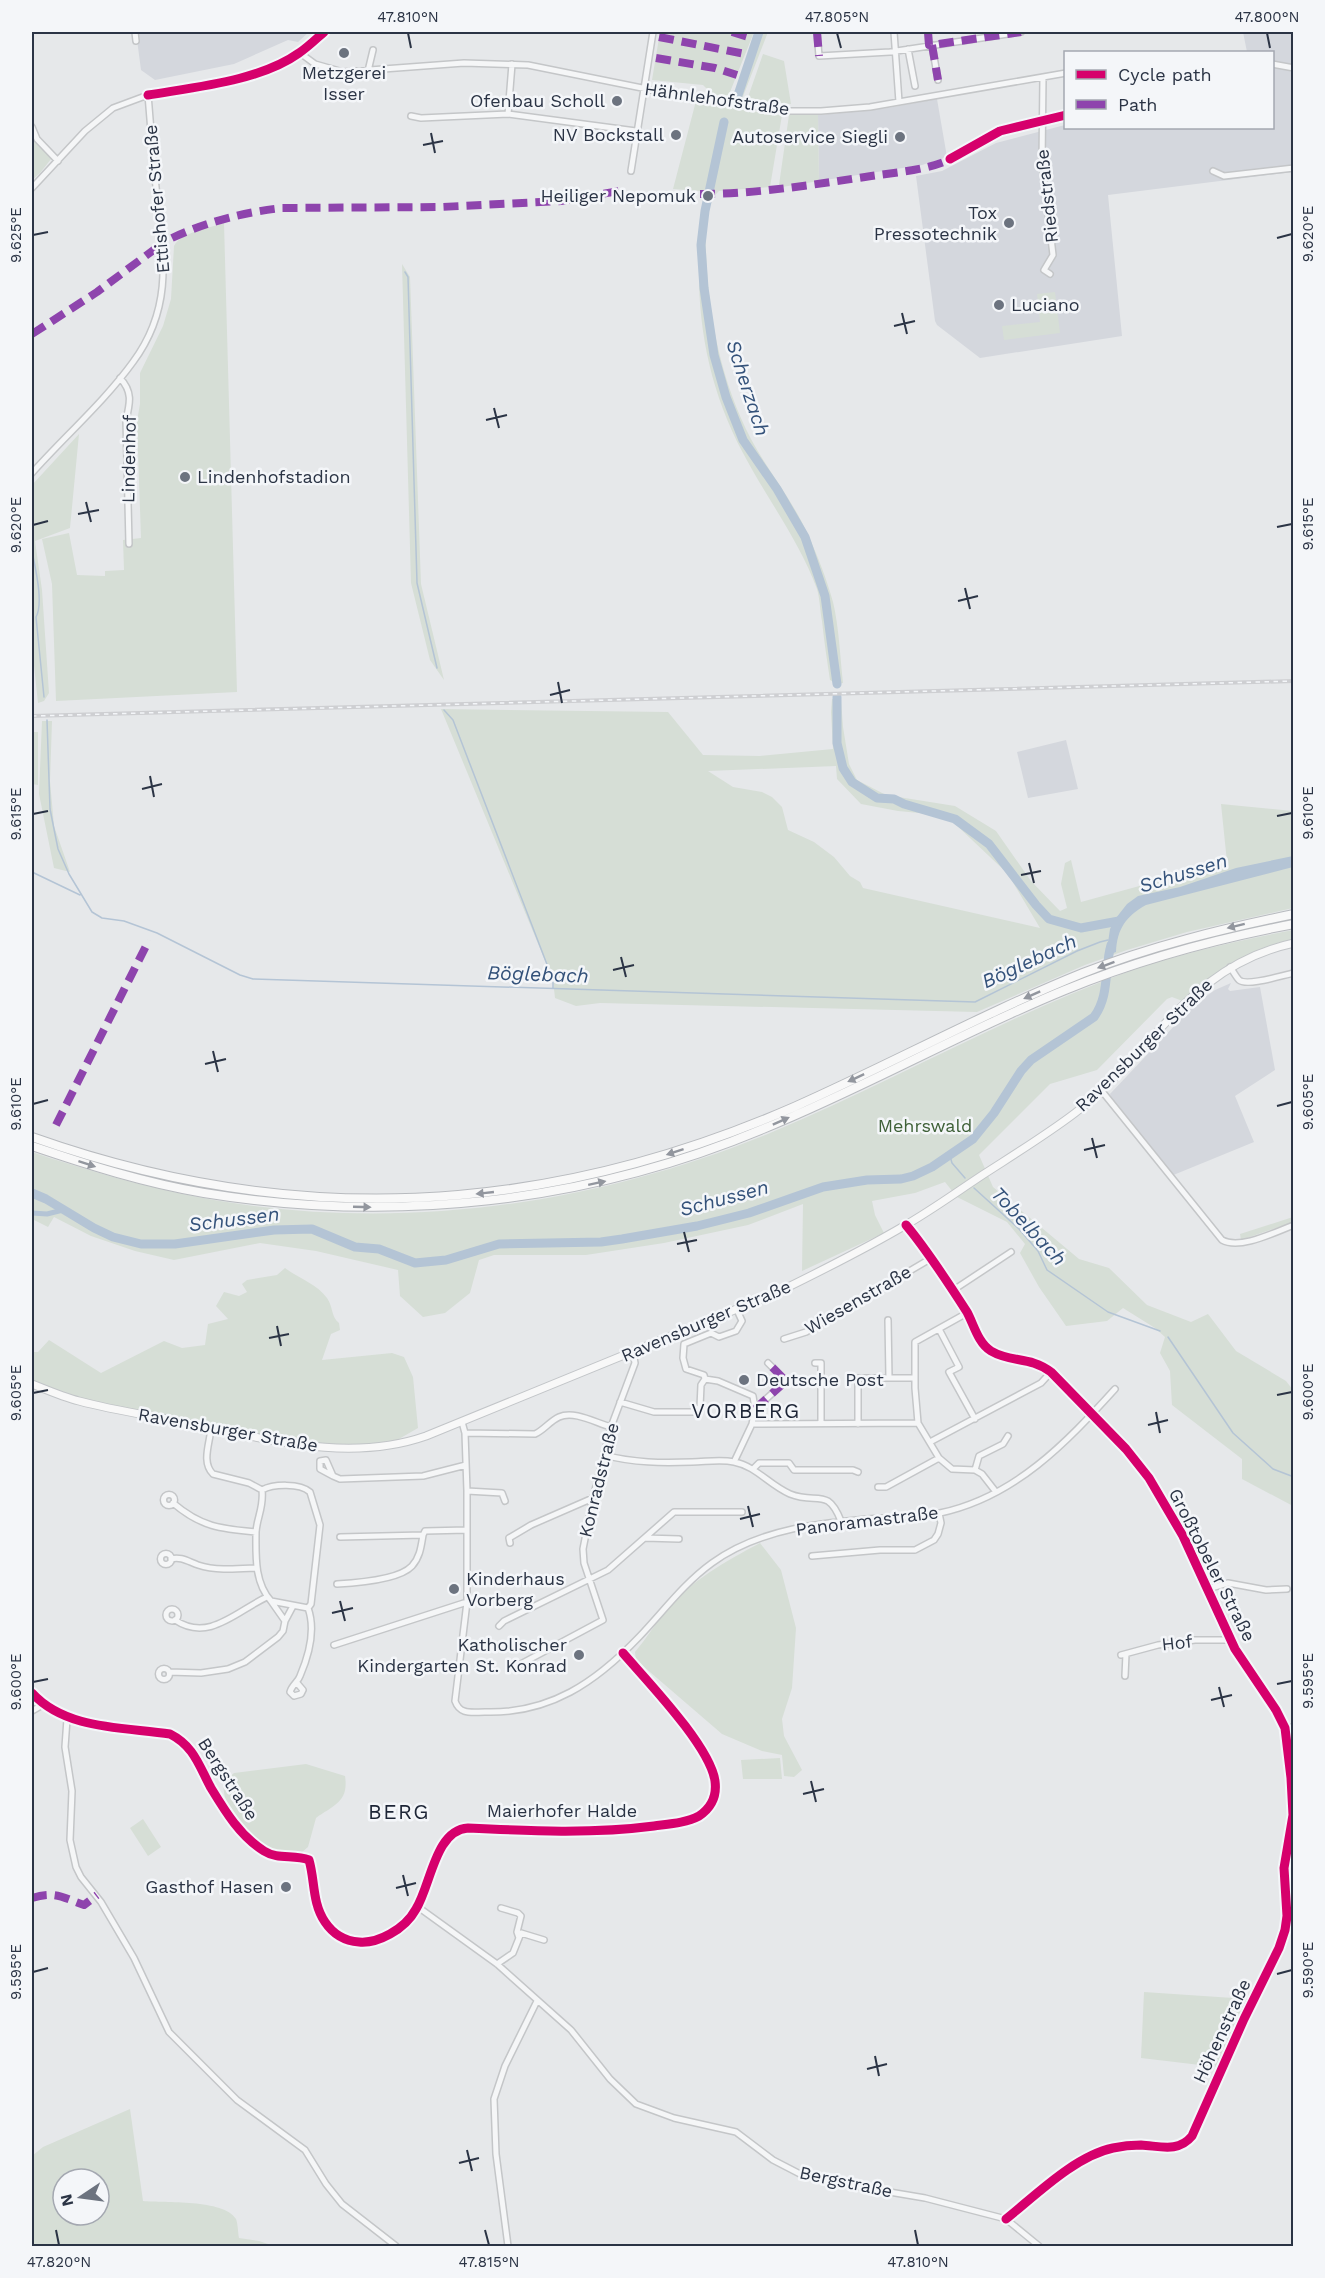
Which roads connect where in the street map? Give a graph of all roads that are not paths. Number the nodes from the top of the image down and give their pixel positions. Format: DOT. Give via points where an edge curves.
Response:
graph roads {
  1 [pos="135,32"];
  2 [pos="324,32"];
  3 [pos="653,32"];
  4 [pos="818,32"];
  5 [pos="894,32"];
  6 [pos="928,32"];
  7 [pos="1021,32"];
  8 [pos="136,41"];
  9 [pos="931,45"];
  10 [pos="908,49"];
  11 [pos="373,50"];
  12 [pos="895,51"];
  13 [pos="300,53"];
  14 [pos="513,64"];
  15 [pos="1274,64"];
  16 [pos="1293,68"];
  17 [pos="368,71"];
  18 [pos="1064,73"];
  19 [pos="1043,77"];
  20 [pos="938,80"];
  21 [pos="915,86"];
  22 [pos="643,88"];
  23 [pos="148,95"];
  24 [pos="898,102"];
  25 [pos="508,114"];
  26 [pos="411,116"];
  27 [pos="32,127"];
  28 [pos="636,131"];
  29 [pos="58,161"];
  30 [pos="1293,168"];
  31 [pos="631,171"];
  32 [pos="1213,171"];
  33 [pos="32,188"];
  34 [pos="1050,274"];
  35 [pos="120,378"];
  36 [pos="32,473"];
  37 [pos="129,544"];
  38 [pos="1293,914"];
  39 [pos="1293,924"];
  40 [pos="1293,943"];
  41 [pos="1230,967"];
  42 [pos="1293,973"];
  43 [pos="1086,976"];
  44 [pos="1101,1090"];
  45 [pos="32,1137"];
  46 [pos="32,1146"];
  47 [pos="906,1225"];
  48 [pos="1293,1225"];
  49 [pos="1011,1252"];
  50 [pos="930,1259"];
  51 [pos="952,1291"];
  52 [pos="737,1310"];
  53 [pos="967,1313"];
  54 [pos="888,1320"];
  55 [pos="939,1329"];
  56 [pos="784,1339"];
  57 [pos="633,1352"];
  58 [pos="768,1363"];
  59 [pos="815,1363"];
  60 [pos="1051,1372"];
  61 [pos="889,1378"];
  62 [pos="915,1378"];
  63 [pos="705,1379"];
  64 [pos="32,1384"];
  65 [pos="1115,1389"];
  66 [pos="620,1401"];
  67 [pos="755,1409"];
  68 [pos="1092,1414"];
  69 [pos="975,1419"];
  70 [pos="462,1422"];
  71 [pos="821,1423"];
  72 [pos="918,1423"];
  73 [pos="752,1424"];
  74 [pos="858,1424"];
  75 [pos="211,1428"];
  76 [pos="611,1428"];
  77 [pos="465,1433"];
  78 [pos="1008,1436"];
  79 [pos="930,1442"];
  80 [pos="604,1455"];
  81 [pos="939,1458"];
  82 [pos="734,1462"];
  83 [pos="466,1465"];
  84 [pos="753,1469"];
  85 [pos="975,1470"];
  86 [pos="858,1472"];
  87 [pos="333,1476"];
  88 [pos="878,1487"];
  89 [pos="262,1490"];
  90 [pos="467,1491"];
  91 [pos="996,1492"];
  92 [pos="592,1498"];
  93 [pos="505,1501"];
  94 [pos="173,1503"];
  95 [pos="742,1512"];
  96 [pos="939,1513"];
  97 [pos="841,1521"];
  98 [pos="467,1530"];
  99 [pos="256,1532"];
  100 [pos="423,1535"];
  101 [pos="340,1537"];
  102 [pos="645,1539"];
  103 [pos="679,1539"];
  104 [pos="510,1543"];
  105 [pos="812,1556"];
  106 [pos="171,1559"];
  107 [pos="255,1569"];
  108 [pos="589,1580"];
  109 [pos="337,1584"];
  110 [pos="1287,1588"];
  111 [pos="1208,1589"];
  112 [pos="269,1599"];
  113 [pos="467,1602"];
  114 [pos="293,1606"];
  115 [pos="308,1608"];
  116 [pos="175,1620"];
  117 [pos="285,1621"];
  118 [pos="499,1626"];
  119 [pos="1231,1640"];
  120 [pos="334,1645"];
  121 [pos="622,1653"];
  122 [pos="517,1666"];
  123 [pos="169,1672"];
  124 [pos="1125,1676"];
  125 [pos="297,1683"];
  126 [pos="32,1693"];
  127 [pos="44,1704"];
  128 [pos="32,1711"];
  129 [pos="67,1719"];
  130 [pos="1293,1727"];
  131 [pos="1285,1728"];
  132 [pos="418,1907"];
  133 [pos="501,1908"];
  134 [pos="519,1938"];
  135 [pos="544,1940"];
  136 [pos="497,1964"];
  137 [pos="537,2001"];
  138 [pos="1006,2218"];
  139 [pos="396,2247"];
  140 [pos="508,2247"];
  141 [pos="1039,2247"];
  1 -- 8 [label="street"];
  2 -- 13 [label="street"];
  3 -- 22 [label="street"];
  4 -- 12 [label="street" via="819,56"];
  5 -- 12 [label="street"];
  6 -- 9 [label="street"];
  7 -- 9 [label="street"];
  9 -- 10 [label="street"];
  9 -- 20 [label="street"];
  10 -- 12 [label="street"];
  10 -- 21 [label="street"];
  11 -- 17 [label="street"];
  12 -- 24 [label="street"];
  13 -- 17 [label="street, Hähnlehofstraße" via="329,69"];
  13 -- 23 [label="street" via="239,78"];
  14 -- 17 [label="street, Hähnlehofstraße" via="464,63"];
  14 -- 22 [label="street, Hähnlehofstraße"];
  14 -- 25 [label="street"];
  15 -- 16 [label="street"];
  18 -- 19 [label="street, Hähnlehofstraße"];
  19 -- 24 [label="street, Hähnlehofstraße"];
  19 -- 34 [label="street, Riedstraße" via="1042,162 1053,255 1044,270"];
  22 -- 24 [label="street, Hähnlehofstraße" via="785,111 839,110"];
  22 -- 28 [label="street"];
  23 -- 29 [label="street" via="112,108"];
  23 -- 35 [label="street, Ettishofer Straße" via="163,243 163,286 155,323"];
  25 -- 26 [label="street"];
  25 -- 28 [label="street"];
  27 -- 29 [label="street" via="37,139"];
  28 -- 31 [label="street"];
  29 -- 33 [label="street"];
  30 -- 32 [label="street" via="1224,176"];
  35 -- 36 [label="street, Ettishofer Straße"];
  35 -- 37 [label="street, Lindenhof" via="130,391 131,402 126,420"];
  38 -- 43 [label="highway, one-way" via="1188,938 1127,957"];
  39 -- 43 [label="highway"];
  40 -- 41 [label="main road, Ravensburger Straße"];
  41 -- 42 [label="street" via="1239,980 1252,983"];
  41 -- 44 [label="main road, Ravensburger Straße" via="1185,1002"];
  43 -- 45 [label="highway, one-way" via="1007,1006 713,1140 561,1182 426,1198 329,1198 258,1192 155,1174"];
  46 -- 43 [label="highway, one-way" via="142,1179 258,1201 381,1208 525,1197 607,1181 715,1149"];
  44 -- 47 [label="main road, Ravensburger Straße" via="1048,1132"];
  44 -- 48 [label="street" via="1222,1240 1238,1244"];
  47 -- 50 [label="street, Großtobeler Straße"];
  47 -- 52 [label="main road, Ravensburger Straße"];
  49 -- 51 [label="street"];
  50 -- 51 [label="street, Großtobeler Straße"];
  50 -- 56 [label="street, Wiesenstraße" via="806,1332"];
  51 -- 53 [label="street, Großtobeler Straße"];
  52 -- 57 [label="main road, Ravensburger Straße"];
  52 -- 63 [label="street" via="742,1321 735,1331 719,1337 711,1334 684,1344 686,1369 704,1375"];
  53 -- 55 [label="street"];
  53 -- 60 [label="street, Großtobeler Straße" via="991,1351 1036,1362"];
  54 -- 61 [label="street"];
  55 -- 62 [label="street" via="915,1342"];
  55 -- 69 [label="street" via="959,1367 949,1372"];
  57 -- 66 [label="street, Konradstraße" via="635,1363"];
  57 -- 70 [label="main road, Ravensburger Straße"];
  58 -- 67 [label="street" via="786,1381"];
  59 -- 71 [label="street" via="821,1363"];
  60 -- 68 [label="street, Großtobeler Straße"];
  60 -- 69 [label="street" via="1041,1383"];
  61 -- 62 [label="street"];
  61 -- 74 [label="street" via="858,1377"];
  62 -- 72 [label="street"];
  63 -- 66 [label="street" via="700,1407 695,1412 654,1412"];
  63 -- 67 [label="street" via="753,1396"];
  64 -- 75 [label="main road, Ravensburger Straße" via="77,1401"];
  65 -- 68 [label="street, Panoramastraße"];
  66 -- 76 [label="street, Konradstraße"];
  67 -- 73 [label="street"];
  68 -- 91 [label="street, Panoramastraße" via="1045,1460"];
  68 -- 111 [label="street, Großtobeler Straße" via="1149,1478"];
  69 -- 79 [label="street"];
  70 -- 75 [label="main road, Ravensburger Straße" via="414,1441 366,1449 315,1447"];
  70 -- 77 [label="street"];
  71 -- 73 [label="street"];
  71 -- 74 [label="street"];
  72 -- 74 [label="street"];
  72 -- 79 [label="street"];
  73 -- 82 [label="street"];
  75 -- 89 [label="street" via="206,1461 209,1470"];
  76 -- 77 [label="street" via="570,1414 557,1417 535,1434"];
  76 -- 80 [label="street, Konradstraße"];
  77 -- 83 [label="street"];
  78 -- 85 [label="street" via="1003,1444 979,1456"];
  79 -- 81 [label="street"];
  80 -- 82 [label="street" via="652,1463"];
  80 -- 92 [label="street, Konradstraße"];
  81 -- 85 [label="street" via="952,1469"];
  81 -- 88 [label="street" via="886,1487"];
  82 -- 84 [label="street"];
  83 -- 87 [label="street" via="403,1478"];
  83 -- 90 [label="street"];
  84 -- 86 [label="street" via="759,1463 789,1463 794,1470"];
  84 -- 97 [label="street" via="787,1493 832,1503"];
  85 -- 91 [label="street"];
  89 -- 99 [label="street"];
  89 -- 115 [label="street" via="271,1486 303,1487 312,1496 320,1525"];
  90 -- 93 [label="street" via="502,1493"];
  90 -- 98 [label="street"];
  91 -- 96 [label="street, Panoramastraße"];
  92 -- 104 [label="street" via="531,1525 509,1538"];
  92 -- 108 [label="street, Konradstraße" via="583,1549"];
  94 -- 99 [label="street" via="206,1525"];
  95 -- 102 [label="street" via="674,1512"];
  96 -- 97 [label="street, Panoramastraße"];
  96 -- 105 [label="street" via="938,1534 915,1550"];
  97 -- 121 [label="street, Panoramastraße" via="795,1528 755,1540 713,1562"];
  98 -- 100 [label="street" via="424,1531"];
  98 -- 113 [label="street"];
  99 -- 107 [label="street"];
  100 -- 101 [label="street"];
  100 -- 109 [label="street" via="420,1554 410,1568 388,1577"];
  102 -- 103 [label="street"];
  102 -- 108 [label="street" via="608,1570"];
  106 -- 107 [label="street" via="217,1569"];
  107 -- 112 [label="street"];
  108 -- 118 [label="street"];
  108 -- 122 [label="street, Konradstraße" via="603,1620"];
  110 -- 111 [label="street" via="1266,1590 1227,1582"];
  111 -- 119 [label="street, Großtobeler Straße"];
  112 -- 114 [label="street"];
  112 -- 116 [label="street" via="218,1625 198,1628"];
  112 -- 117 [label="street"];
  113 -- 120 [label="street"];
  113 -- 121 [label="street, Panoramastraße" via="454,1701 462,1712 500,1712 551,1701 591,1681"];
  114 -- 115 [label="street"];
  114 -- 117 [label="street"];
  115 -- 125 [label="street" via="311,1640"];
  117 -- 123 [label="street" via="278,1637 245,1662 201,1673"];
  119 -- 124 [label="street, Hof" via="1158,1645 1123,1654"];
  119 -- 131 [label="street, Großtobeler Straße"];
  121 -- 132 [label="street, Maierhofer Halde" via="680,1720 706,1758 715,1782 712,1804 697,1817 642,1828 456,1831 441,1848"];
  126 -- 127 [label="street"];
  127 -- 128 [label="street"];
  127 -- 129 [label="street"];
  129 -- 132 [label="street, Bergstraße" via="170,1734 183,1740 244,1835 272,1855 310,1861 324,1921 346,1940 363,1943 385,1937 402,1926"];
  129 -- 139 [label="street" via="65,1748 72,1791 70,1840 76,1867 134,1958 169,2032 237,2100 305,2150 342,2204"];
  130 -- 131 [label="street"];
  131 -- 138 [label="street, Höhenstraße" via="1293,1815 1284,1868 1284,1930 1197,2128 1179,2146 1125,2146 1092,2155"];
  132 -- 136 [label="street, Bergstraße"];
  133 -- 134 [label="street" via="521,1916"];
  134 -- 135 [label="street" via="522,1933"];
  134 -- 136 [label="street" via="513,1953"];
  136 -- 137 [label="street, Bergstraße"];
  137 -- 138 [label="street, Bergstraße" via="571,2030 618,2088 646,2109 736,2132 773,2160 802,2175"];
  137 -- 140 [label="street" via="505,2066 494,2099 496,2154"];
  138 -- 141 [label="street"];
}
